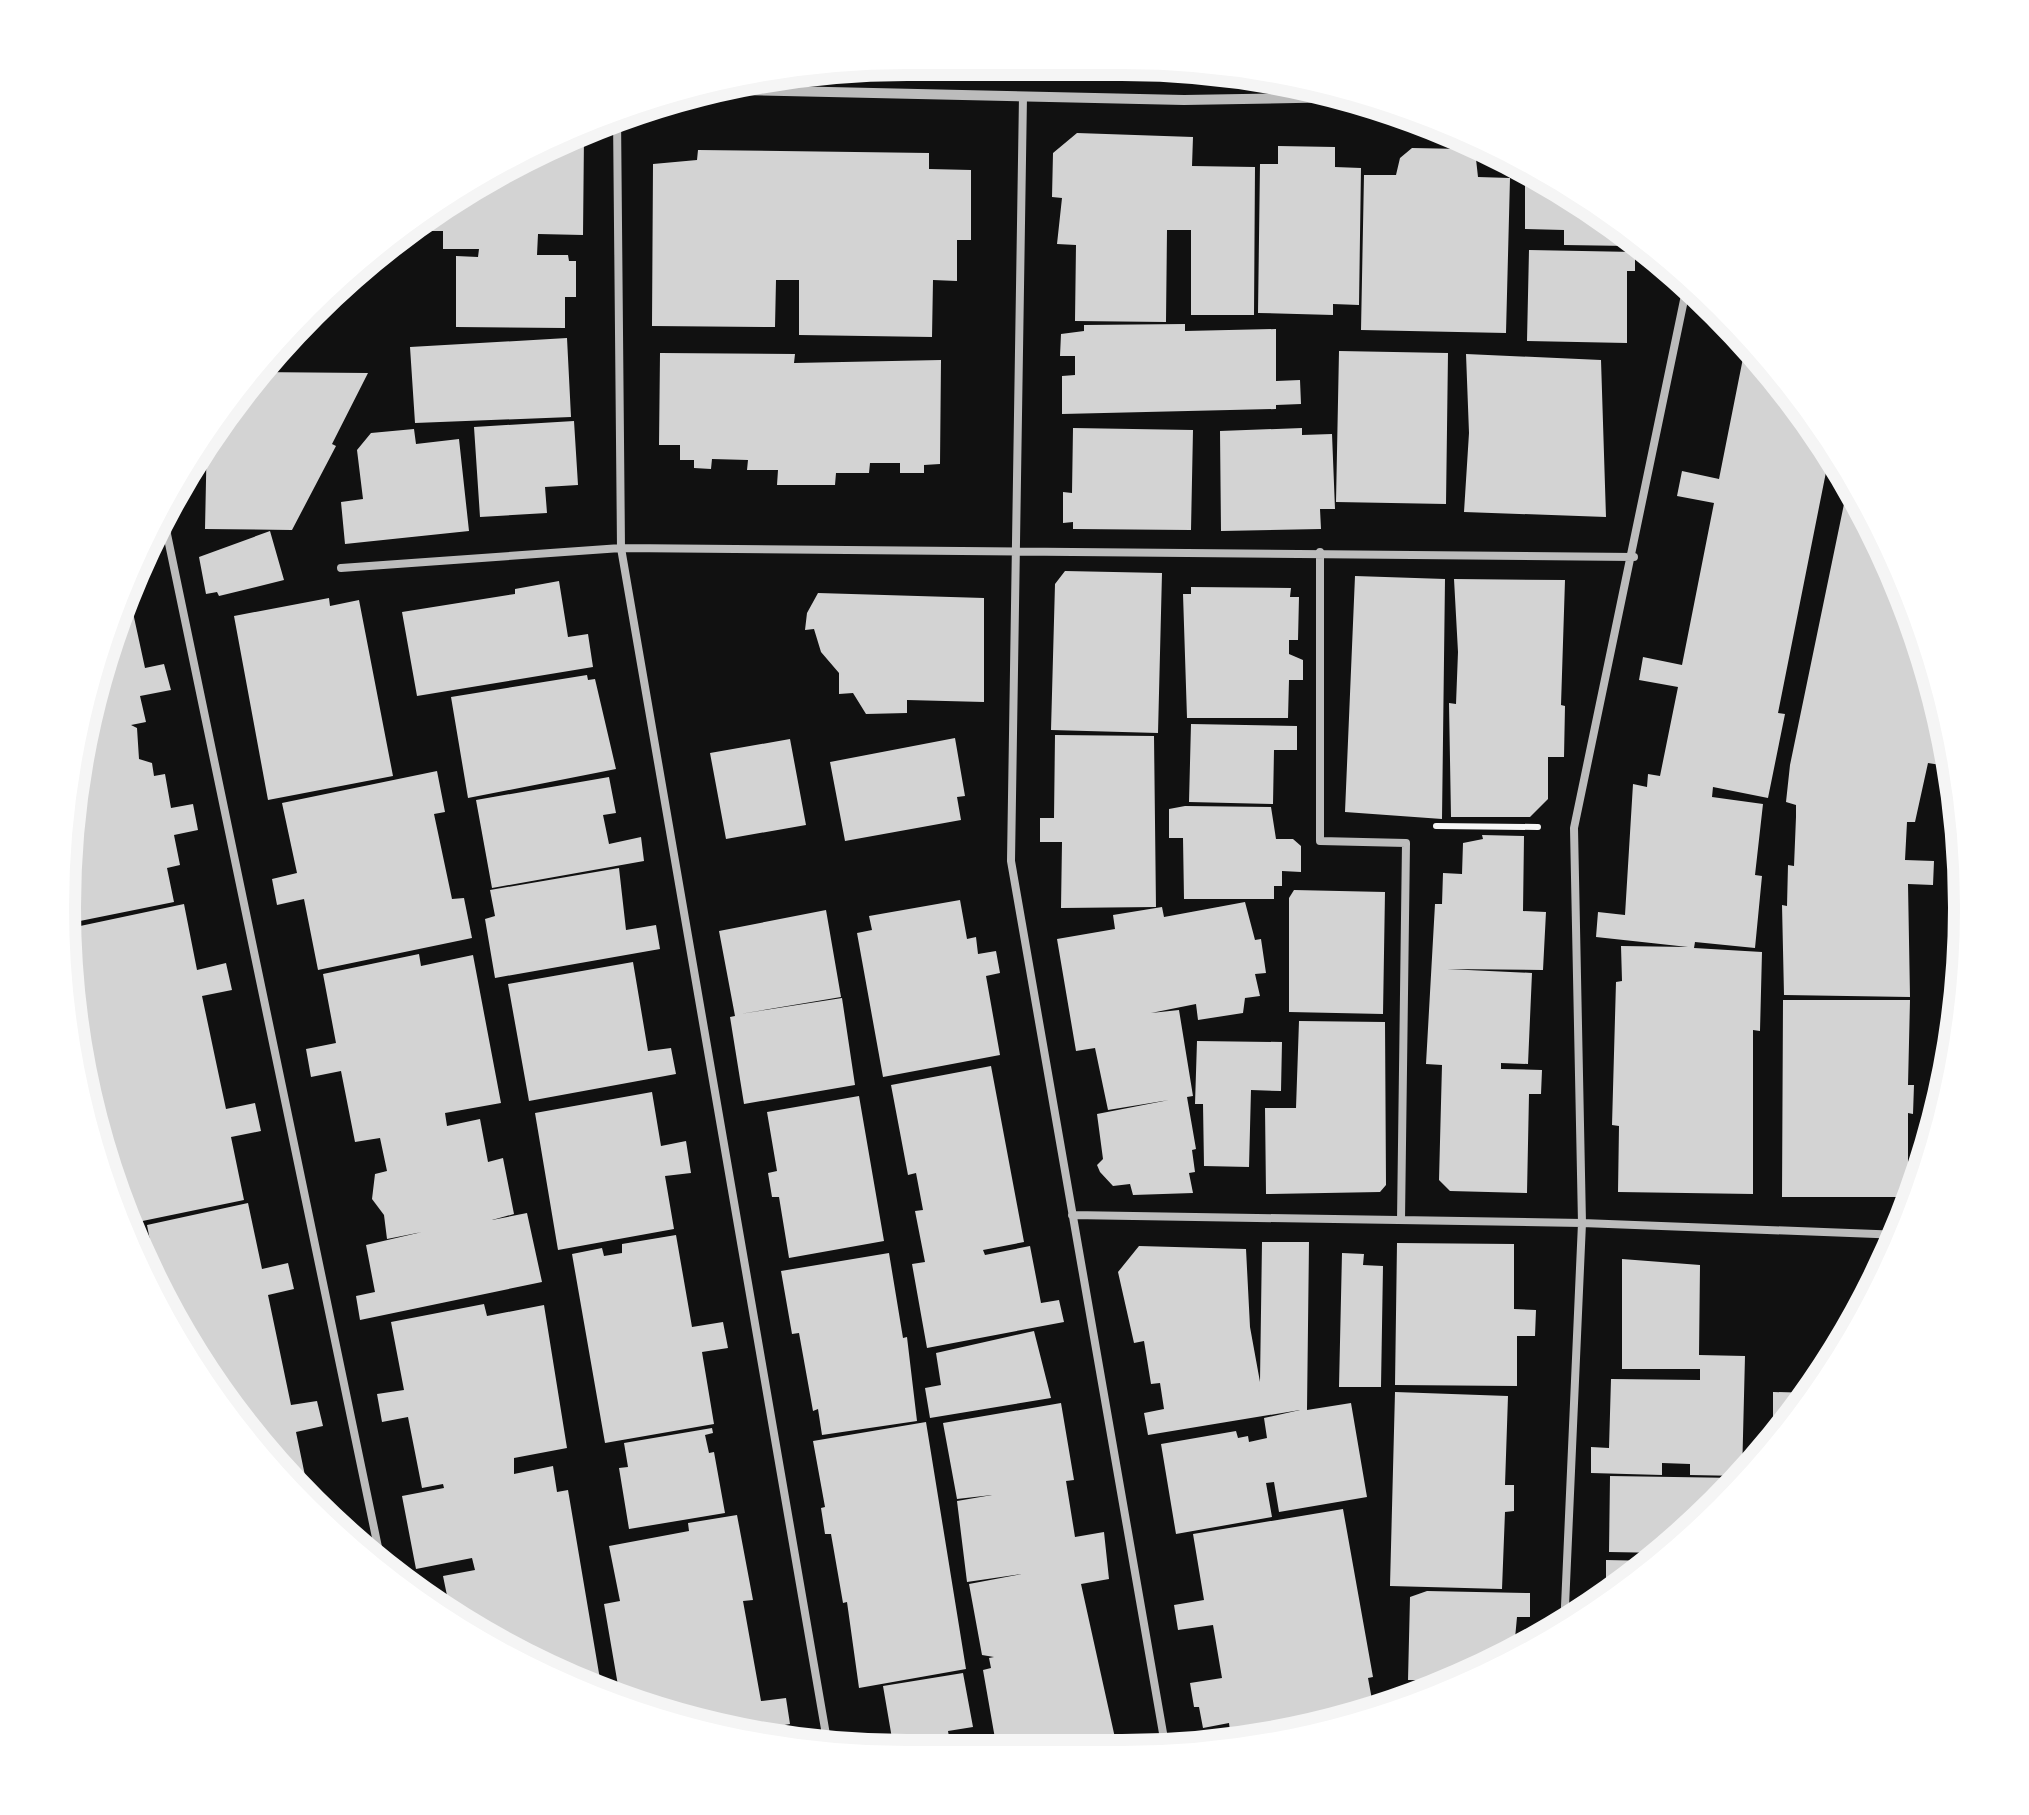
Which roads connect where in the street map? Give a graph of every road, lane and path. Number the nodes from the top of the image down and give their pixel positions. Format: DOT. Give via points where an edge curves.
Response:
graph roads {
  1 [pos="750,90"];
  2 [pos="1282,91"];
  3 [pos="1024,96"];
  4 [pos="1283,96"];
  5 [pos="1308,96"];
  6 [pos="617,128"];
  7 [pos="1686,297"];
  8 [pos="167,527"];
  9 [pos="622,548"];
  10 [pos="1016,548"];
  11 [pos="1320,552"];
  12 [pos="1634,556"];
  13 [pos="342,568"];
  14 [pos="1574,828"];
  15 [pos="1406,843"];
  16 [pos="1072,1215"];
  17 [pos="1401,1220"];
  18 [pos="1582,1223"];
  19 [pos="1887,1235"];
  20 [pos="378,1549"];
  21 [pos="1565,1612"];
  22 [pos="826,1736"];
  23 [pos="1165,1738"];
  1 -- 3 [label="street"];
  2 -- 4 [label="lane"];
  3 -- 4 [label="street"];
  3 -- 10 [label="lane"];
  4 -- 5 [label="street"];
  6 -- 9 [label="lane"];
  7 -- 12 [label="lane"];
  8 -- 20 [label="lane"];
  9 -- 10 [label="lane"];
  9 -- 13 [label="lane"];
  9 -- 22 [label="lane"];
  10 -- 11 [label="lane"];
  10 -- 16 [label="lane" via="1011,861"];
  11 -- 12 [label="lane"];
  11 -- 15 [label="lane" via="1320,840"];
  12 -- 14 [label="lane"];
  14 -- 15 [label="path" via="1425,826"];
  14 -- 18 [label="lane"];
  15 -- 17 [label="lane"];
  16 -- 17 [label="lane"];
  16 -- 23 [label="lane"];
  17 -- 18 [label="lane"];
  18 -- 19 [label="lane"];
  18 -- 21 [label="lane"];
}
